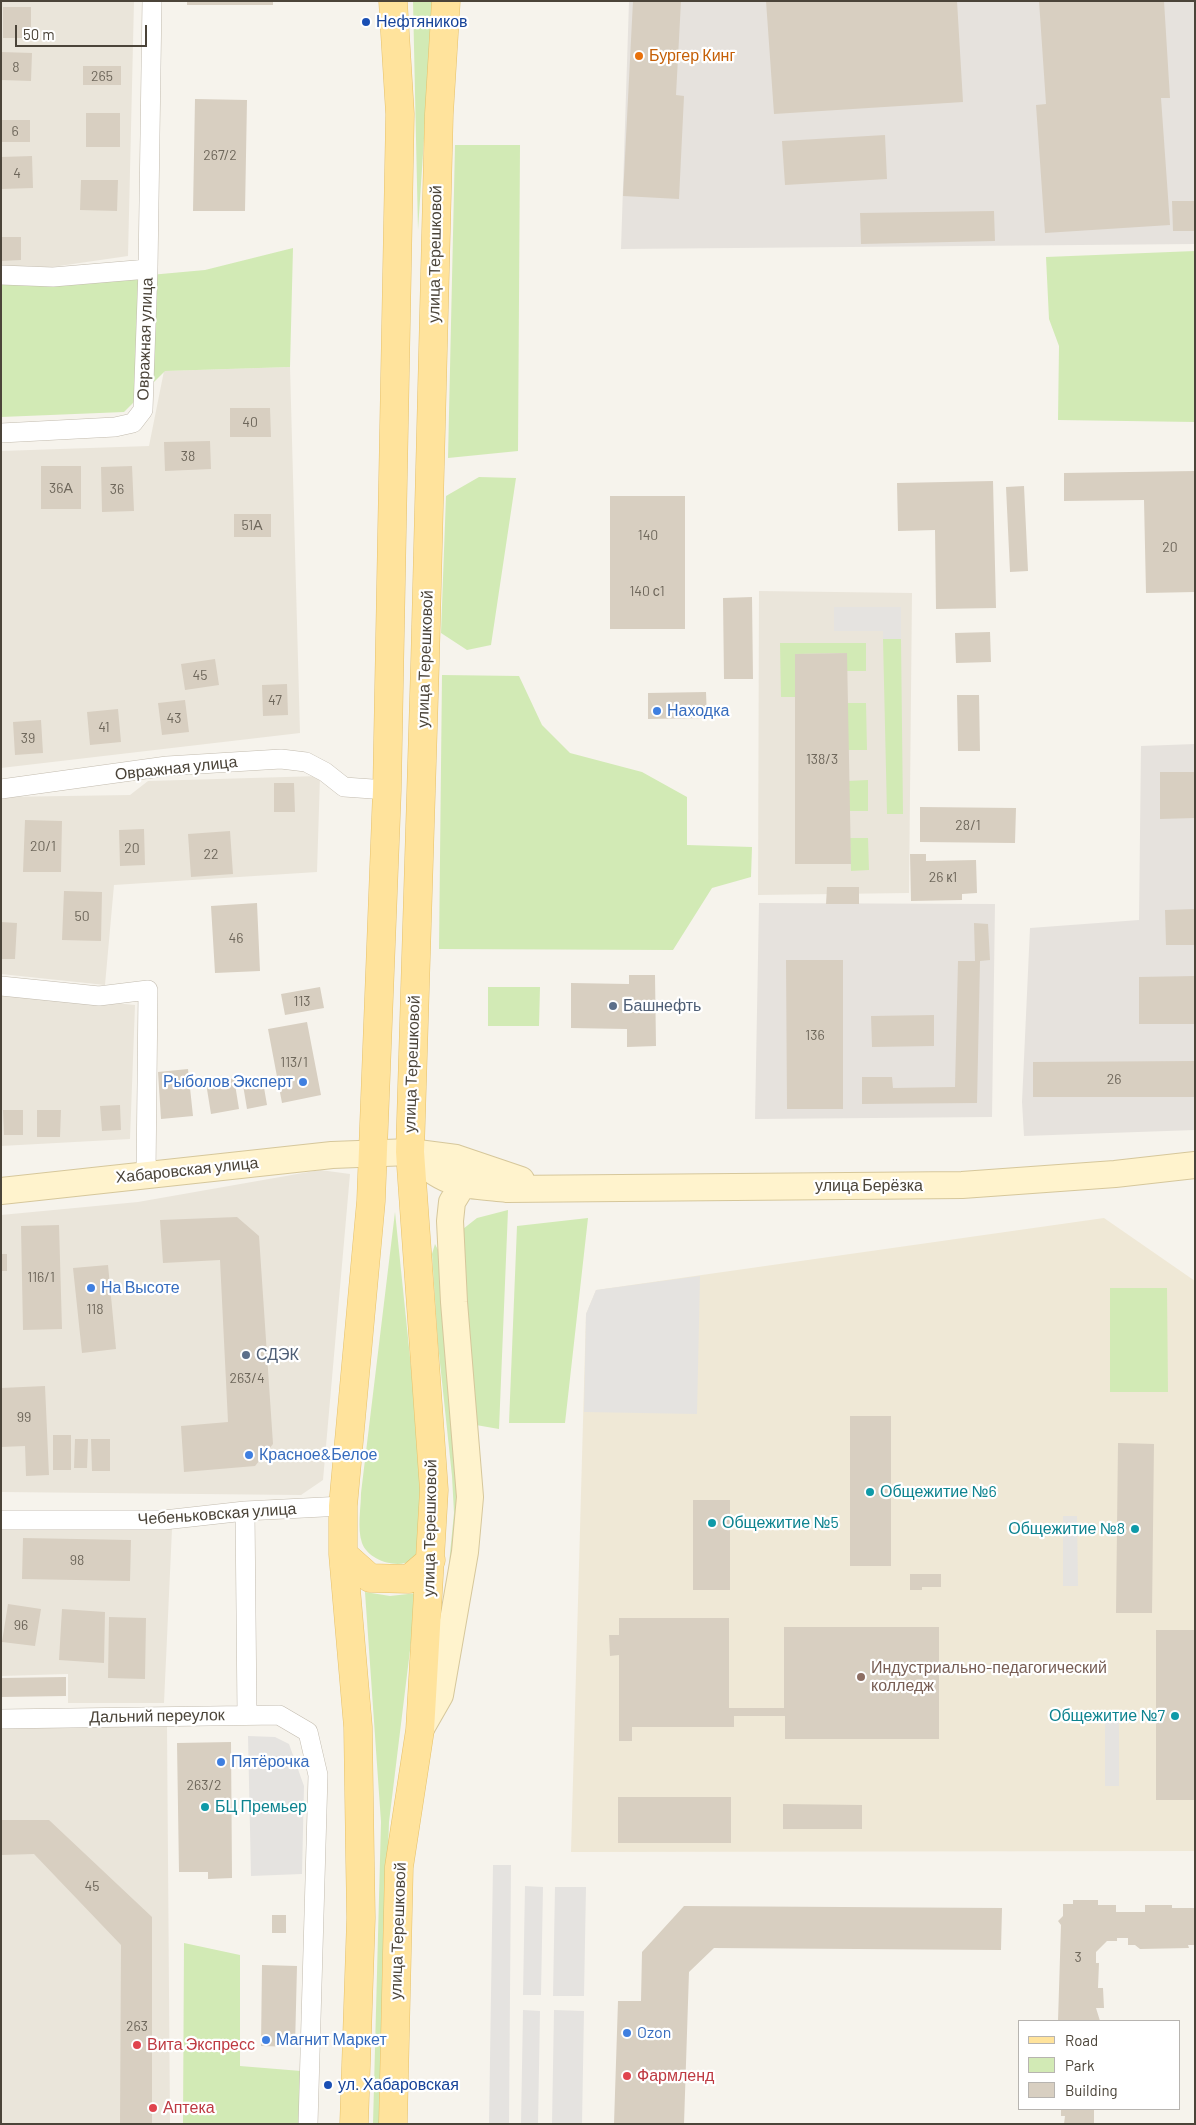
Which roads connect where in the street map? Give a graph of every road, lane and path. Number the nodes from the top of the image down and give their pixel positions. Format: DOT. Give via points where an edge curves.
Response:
graph roads {
  1 [pos="152,1"];
  2 [pos="393,1"];
  3 [pos="446,1"];
  4 [pos="148,269"];
  5 [pos="1,275"];
  6 [pos="1,433"];
  7 [pos="1,789"];
  8 [pos="387,790"];
  9 [pos="1,986"];
  10 [pos="410,1152"];
  11 [pos="373,1153"];
  12 [pos="1195,1164"];
  13 [pos="146,1174"];
  14 [pos="464,1184"];
  15 [pos="543,1188"];
  16 [pos="1,1191"];
  17 [pos="343,1506"];
  18 [pos="245,1511"];
  19 [pos="1,1520"];
  20 [pos="343,1554"];
  21 [pos="431,1560"];
  22 [pos="247,1715"];
  23 [pos="1,1719"];
  24 [pos="420,1730"];
  25 [pos="308,2124"];
  26 [pos="354,2124"];
  27 [pos="393,2124"];
  1 -- 4 [label="street, Овражная улица"];
  2 -- 8 [label="main road" via="400,114"];
  3 -- 10 [label="main road, улица Терешковой" via="439,114"];
  4 -- 5 [label="street" via="54,277"];
  4 -- 6 [label="street, Овражная улица" via="143,410 133,423 116,427"];
  7 -- 8 [label="street, Овражная улица" via="167,766 281,759 306,762 344,787"];
  8 -- 11 [label="main road"];
  9 -- 13 [label="street" via="99,996 148,990"];
  10 -- 11 [label="main road, улица Берёзка"];
  10 -- 14 [label="main road, улица Берёзка" via="428,1169 445,1179"];
  10 -- 15 [label="main road, улица Берёзка" via="456,1158"];
  10 -- 21 [label="main road, улица Терешковой" via="434,1490"];
  11 -- 13 [label="main road, Хабаровская улица"];
  11 -- 17 [label="main road"];
  12 -- 15 [label="main road, улица Берёзка" via="1115,1174 962,1185"];
  13 -- 16 [label="main road, Хабаровская улица"];
  14 -- 15 [label="main road, улица Берёзка" via="507,1189"];
  14 -- 24 [label="main road" via="452,1202 450,1221 470,1497 440,1695"];
  17 -- 18 [label="street, Чебеньковская улица"];
  17 -- 20 [label="main road"];
  18 -- 19 [label="street, Чебеньковская улица" via="164,1520"];
  18 -- 22 [label="street"];
  20 -- 21 [label="main road" via="370,1578 409,1579"];
  20 -- 26 [label="main road" via="358,1727 361,1918"];
  21 -- 24 [label="main road, улица Терешковой"];
  22 -- 23 [label="street, Дальний переулок"];
  22 -- 25 [label="street, Дальний переулок" via="279,1715 308,1732 318,1775"];
  24 -- 27 [label="main road, улица Терешковой" via="400,1867"];
}
